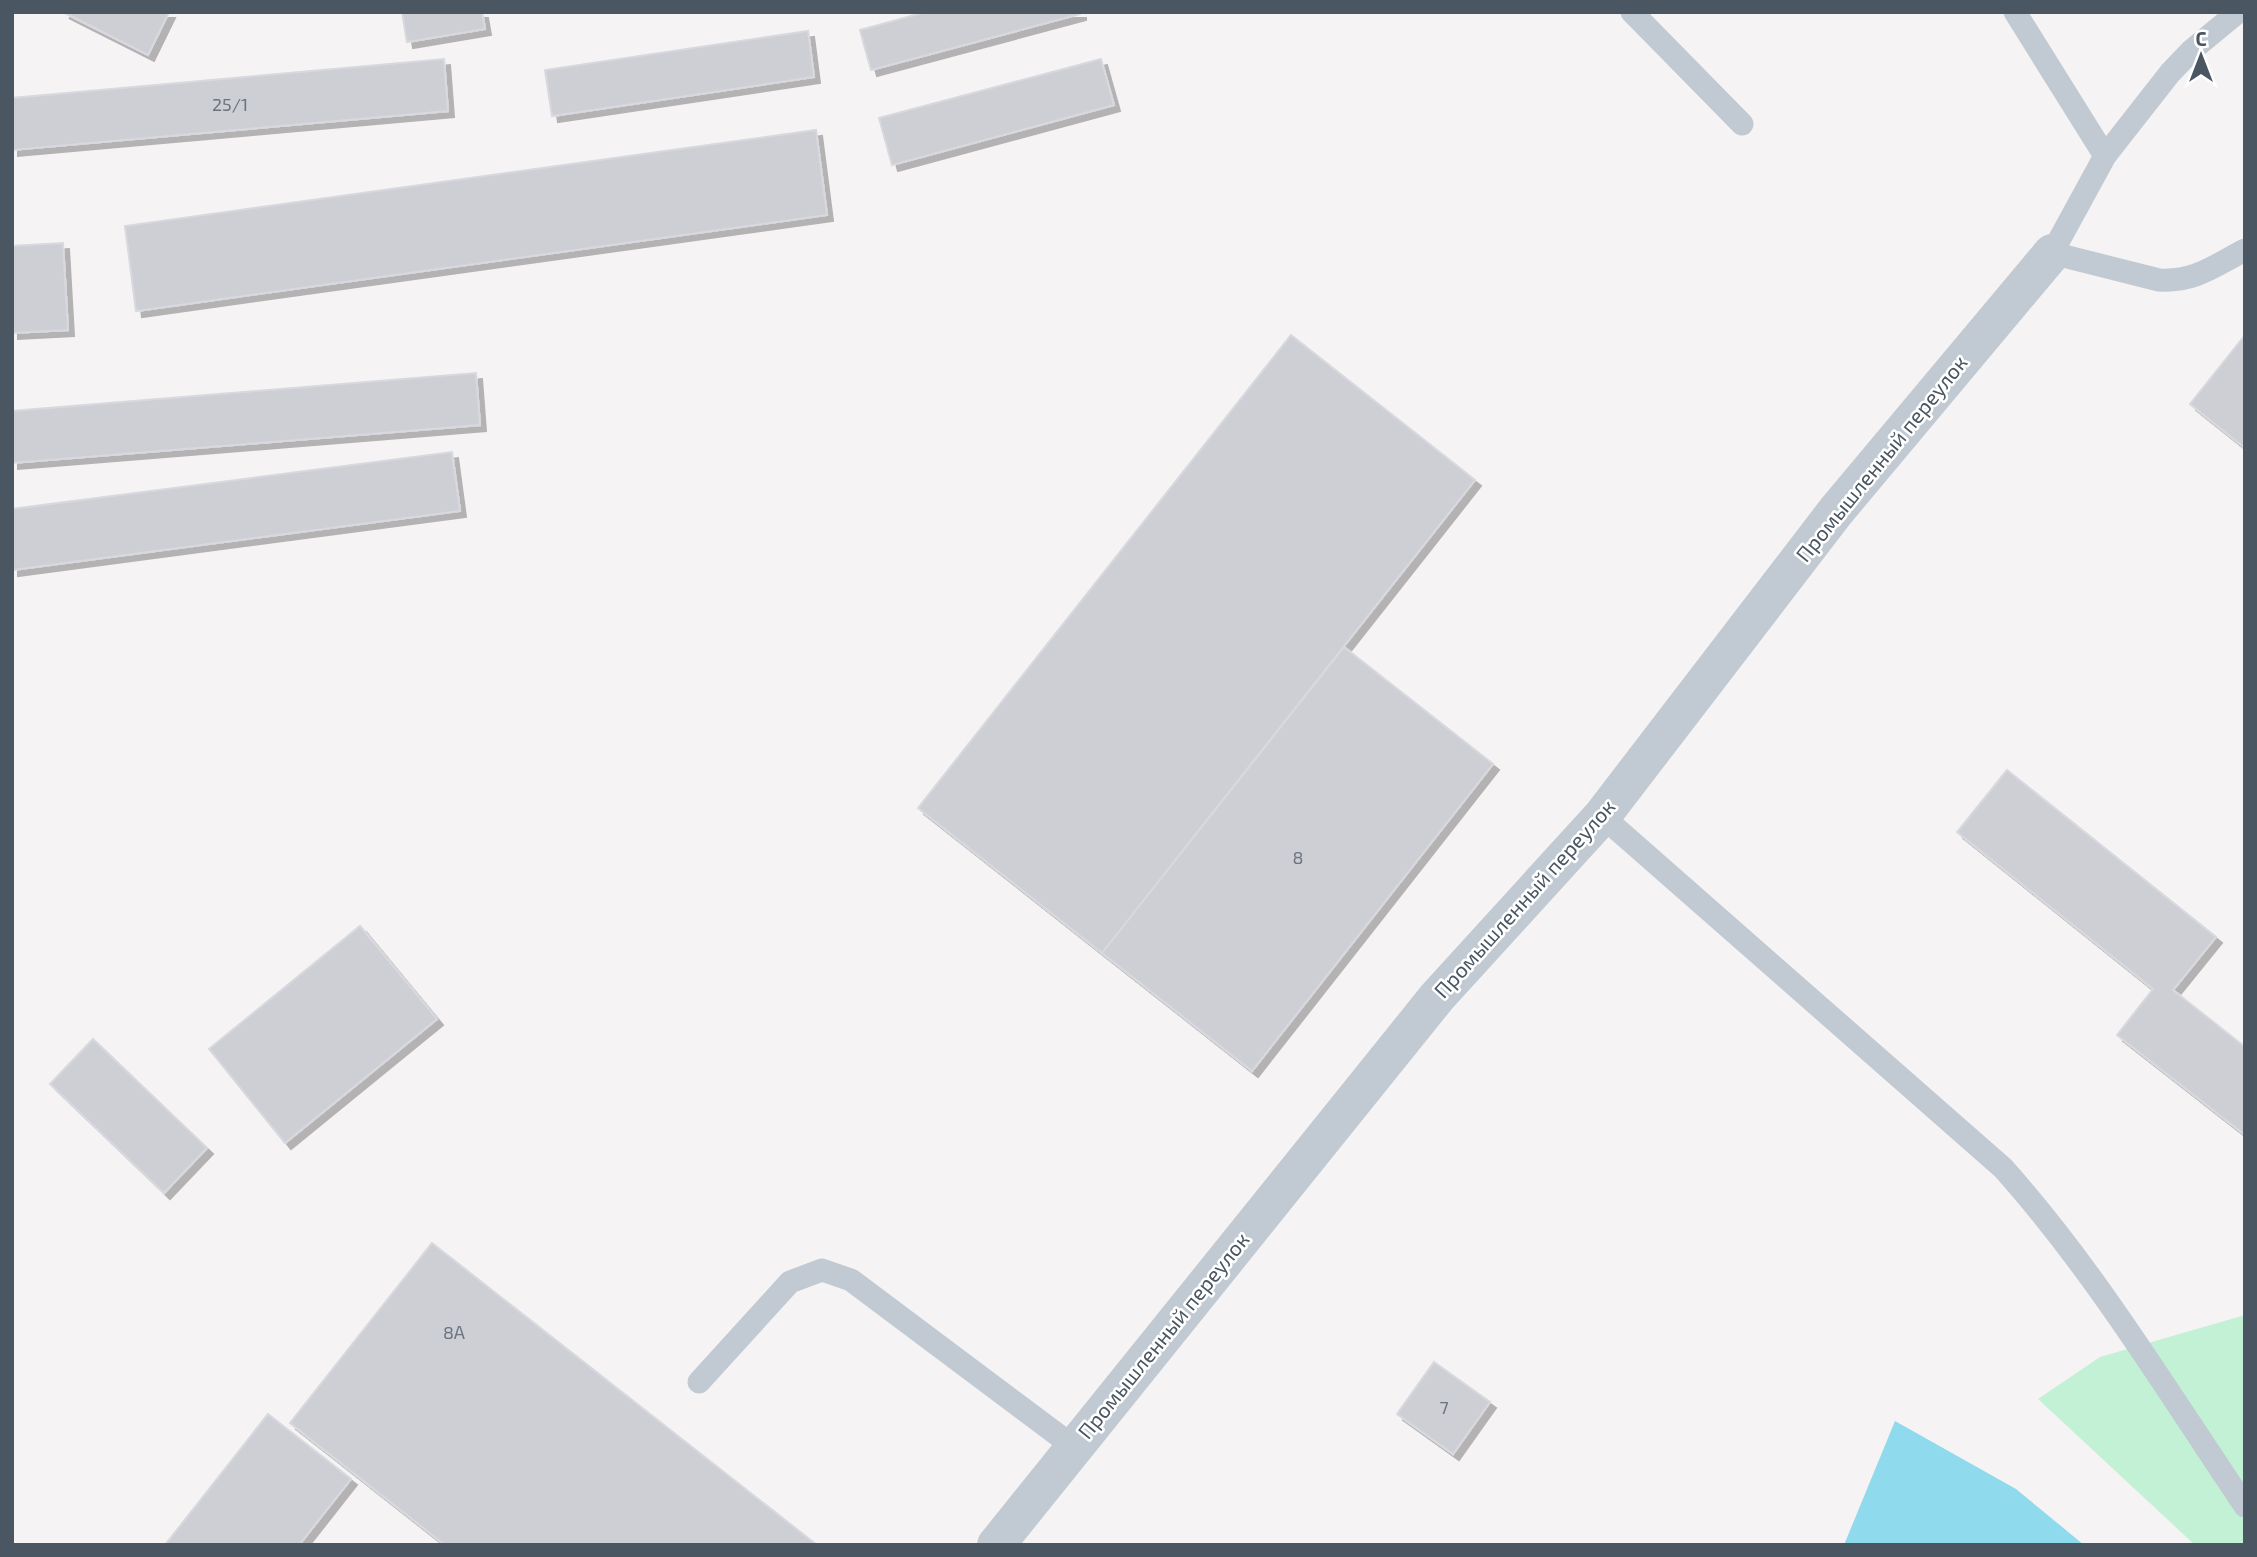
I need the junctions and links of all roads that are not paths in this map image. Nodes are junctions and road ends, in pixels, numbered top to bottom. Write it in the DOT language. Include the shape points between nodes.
graph roads {
  1 [pos="1632,12"];
  2 [pos="2015,12"];
  3 [pos="2238,12"];
  4 [pos="1742,124"];
  5 [pos="2105,156"];
  6 [pos="2245,250"];
  7 [pos="2052,253"];
  8 [pos="1602,816"];
  9 [pos="699,1382"];
  10 [pos="1074,1447"];
  11 [pos="2245,1506"];
  12 [pos="996,1545"];
  1 -- 4 [label="lane"];
  2 -- 5 [label="lane"];
  3 -- 5 [label="lane" via="2169,73"];
  5 -- 7 [label="lane"];
  6 -- 7 [label="lane" via="2192,278 2174,281"];
  7 -- 8 [label="street, Промышленный переулок" via="1836,511"];
  8 -- 10 [label="street, Промышленный переулок" via="1437,997"];
  8 -- 11 [label="lane" via="2003,1168 2089,1274"];
  9 -- 10 [label="lane" via="790,1282 822,1270 852,1280"];
  10 -- 12 [label="street, Промышленный переулок"];
}
